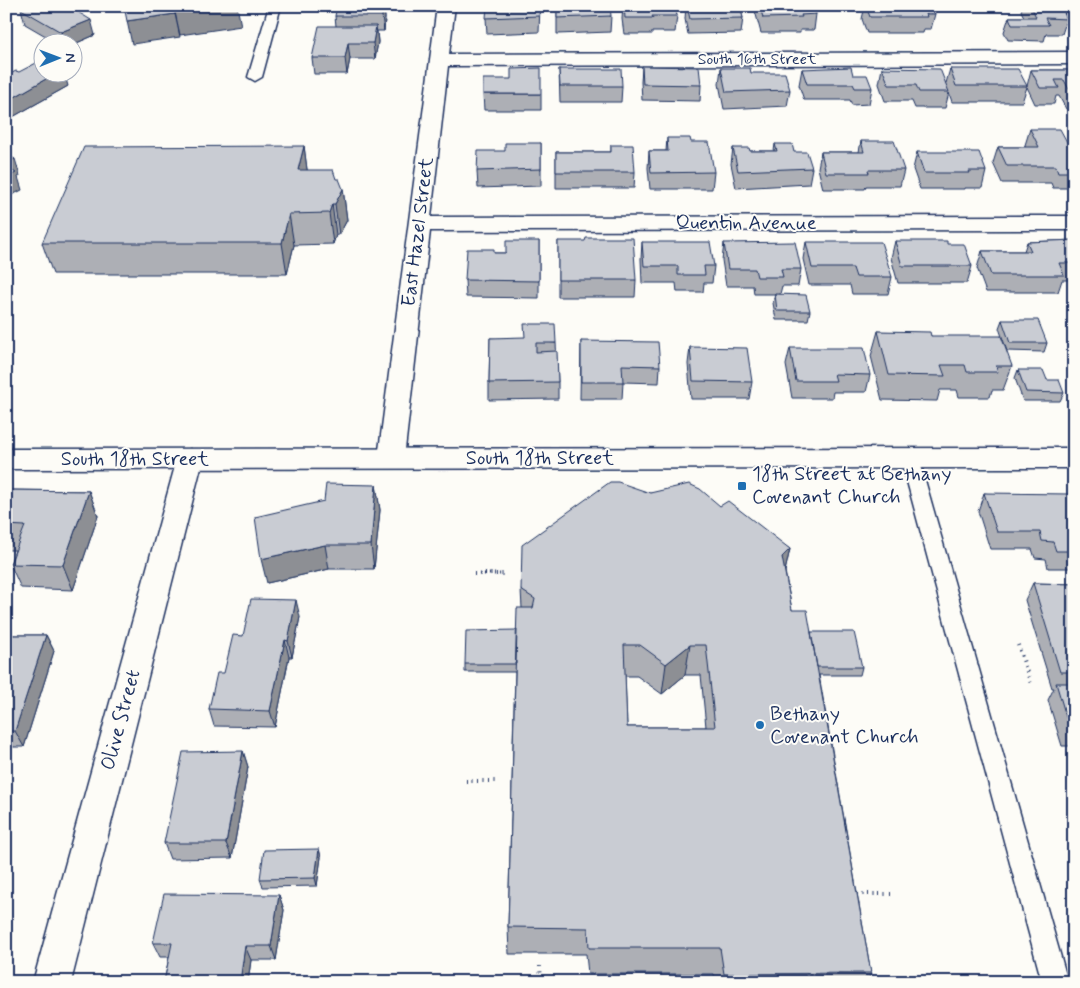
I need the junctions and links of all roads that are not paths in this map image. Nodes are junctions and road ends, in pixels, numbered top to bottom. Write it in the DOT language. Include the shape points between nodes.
graph roads {
  1 [pos="275,6"];
  2 [pos="446,6"];
  3 [pos="1074,58"];
  4 [pos="440,60"];
  5 [pos="254,77"];
  6 [pos="1074,223"];
  7 [pos="418,224"];
  8 [pos="391,458"];
  9 [pos="1074,458"];
  10 [pos="6,459"];
  11 [pos="190,459"];
  12 [pos="910,459"];
  13 [pos="52,982"];
  14 [pos="1056,982"];
  1 -- 5 [label="lane"];
  2 -- 4 [label="street, East Hazel Street"];
  3 -- 4 [label="street, South 16th Street"];
  4 -- 7 [label="street, East Hazel Street"];
  6 -- 7 [label="street, Quentin Avenue"];
  7 -- 8 [label="street, East Hazel Street"];
  8 -- 11 [label="street, South 18th Street"];
  8 -- 12 [label="street, South 18th Street"];
  9 -- 12 [label="street, South 18th Street"];
  10 -- 11 [label="street, South 18th Street"];
  11 -- 13 [label="street, Olive Street"];
  12 -- 14 [label="lane"];
}
